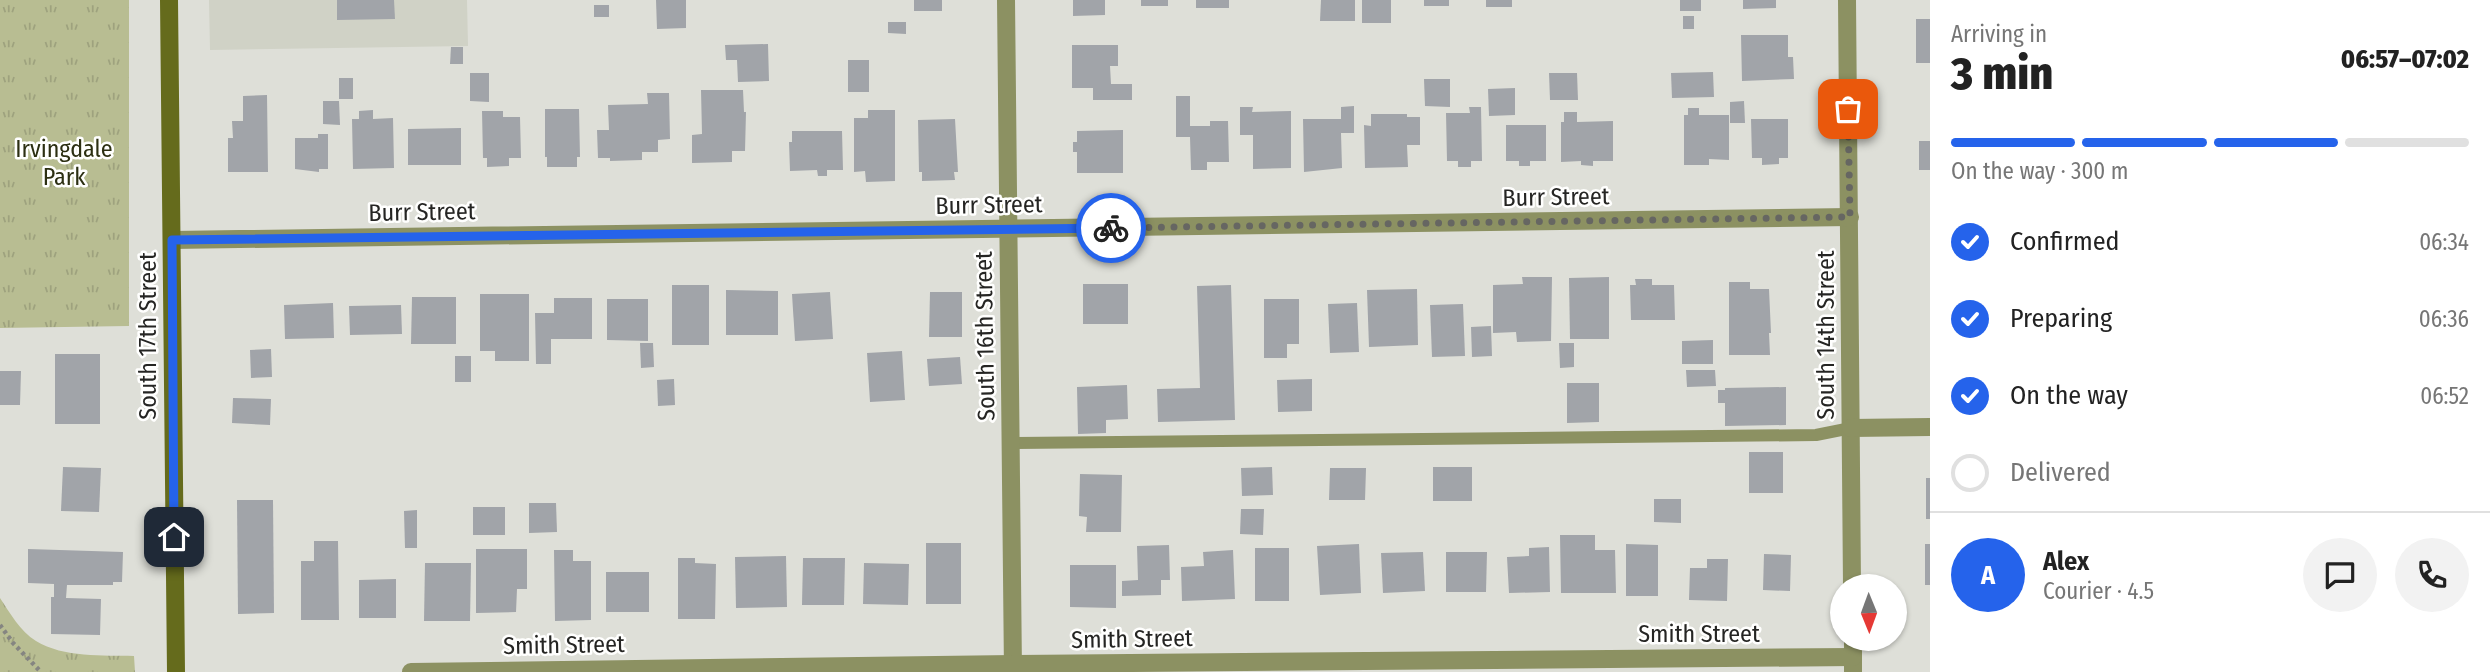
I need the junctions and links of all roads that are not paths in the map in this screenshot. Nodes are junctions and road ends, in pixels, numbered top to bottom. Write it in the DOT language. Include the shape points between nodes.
graph roads {
  1 [pos="169,0"];
  2 [pos="1006,0"];
  3 [pos="1847,0"];
  4 [pos="1850,217"];
  5 [pos="1009,229"];
  6 [pos="172,240"];
  7 [pos="1930,427"];
  8 [pos="1851,428"];
  9 [pos="1011,443"];
  10 [pos="1852,574"];
  11 [pos="1853,656"];
  12 [pos="1429,666"];
  13 [pos="1013,668"];
  14 [pos="176,672"];
  15 [pos="411,672"];
  1 -- 6 [label="main road, South 17th Street"];
  2 -- 5 [label="street, South 16th Street"];
  3 -- 4 [label="street, South 14th Street"];
  4 -- 5 [label="street, Burr Street"];
  4 -- 8 [label="street, South 14th Street"];
  5 -- 6 [label="street, Burr Street"];
  5 -- 9 [label="street, South 16th Street"];
  6 -- 14 [label="main road, South 17th Street"];
  7 -- 8 [label="street"];
  8 -- 9 [label="lane" via="1816,435"];
  8 -- 10 [label="street, South 14th Street"];
  9 -- 13 [label="street, South 16th Street"];
  11 -- 12 [label="street, Smith Street"];
  12 -- 13 [label="street, Smith Street"];
  13 -- 15 [label="street, Smith Street"];
}
